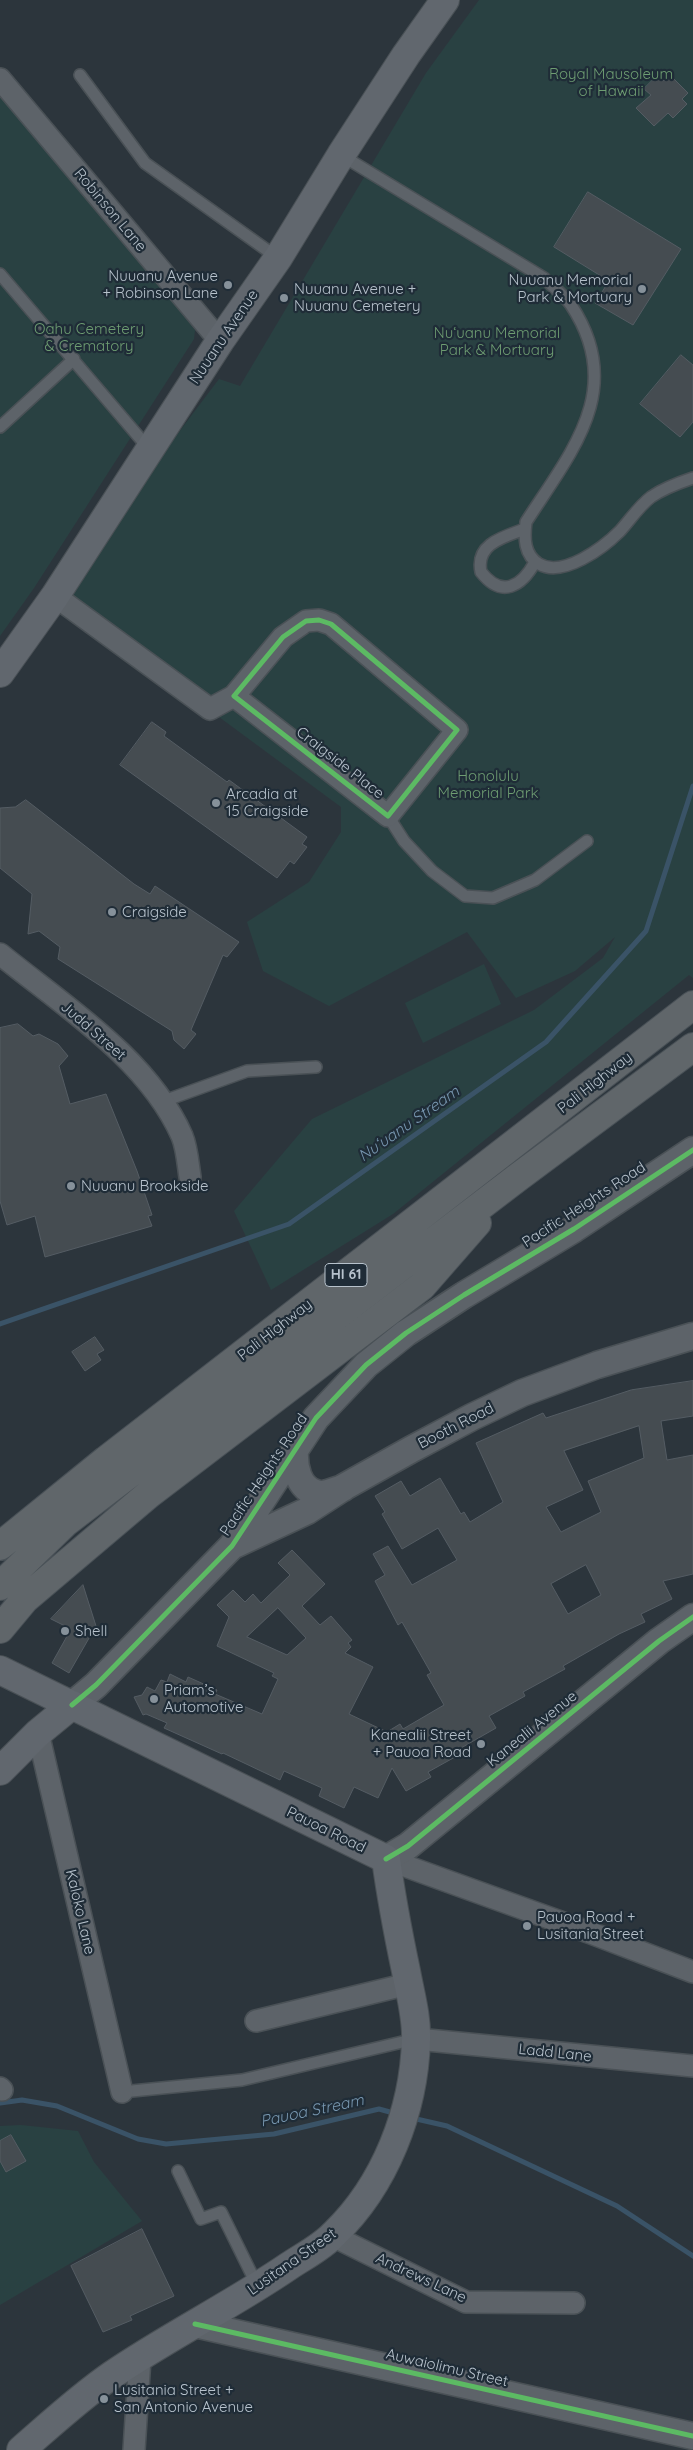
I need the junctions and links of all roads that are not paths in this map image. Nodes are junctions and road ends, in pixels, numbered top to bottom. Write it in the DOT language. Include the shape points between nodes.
graph roads {
  1 [pos="445,0"];
  2 [pos="80,75"];
  3 [pos="0,79"];
  4 [pos="340,155"];
  5 [pos="278,258"];
  6 [pos="0,274"];
  7 [pos="220,341"];
  8 [pos="74,359"];
  9 [pos="0,427"];
  10 [pos="150,450"];
  11 [pos="693,478"];
  12 [pos="525,529"];
  13 [pos="535,562"];
  14 [pos="55,596"];
  15 [pos="0,673"];
  16 [pos="234,696"];
  17 [pos="388,816"];
  18 [pos="587,841"];
  19 [pos="0,954"];
  20 [pos="693,1005"];
  21 [pos="693,1047"];
  22 [pos="316,1067"];
  23 [pos="164,1101"];
  24 [pos="693,1150"];
  25 [pos="190,1177"];
  26 [pos="517,1178"];
  27 [pos="693,1336"];
  28 [pos="294,1450"];
  29 [pos="344,1487"];
  30 [pos="0,1546"];
  31 [pos="232,1546"];
  32 [pos="0,1586"];
  33 [pos="693,1617"];
  34 [pos="0,1629"];
  35 [pos="0,1670"];
  36 [pos="72,1704"];
  37 [pos="38,1733"];
  38 [pos="0,1771"];
  39 [pos="386,1859"];
  40 [pos="693,1972"];
  41 [pos="408,1984"];
  42 [pos="256,2021"];
  43 [pos="417,2039"];
  44 [pos="693,2066"];
  45 [pos="122,2092"];
  46 [pos="178,2170"];
  47 [pos="332,2236"];
  48 [pos="258,2287"];
  49 [pos="574,2303"];
  50 [pos="195,2324"];
  51 [pos="140,2358"];
  52 [pos="693,2436"];
  53 [pos="21,2450"];
  54 [pos="134,2450"];
  1 -- 4 [label="main road, Nuuanu Avenue"];
  2 -- 5 [label="lane" via="146,163"];
  3 -- 7 [label="street, Robinson Lane"];
  4 -- 5 [label="main road, Nuuanu Avenue"];
  4 -- 12 [label="lane" via="544,278 571,304 593,349 596,386 580,439 526,522"];
  5 -- 7 [label="main road, Nuuanu Avenue"];
  6 -- 8 [label="lane"];
  7 -- 10 [label="main road, Nuuanu Avenue"];
  8 -- 9 [label="lane"];
  8 -- 10 [label="lane"];
  10 -- 14 [label="main road, Nuuanu Avenue"];
  11 -- 13 [label="lane" via="672,484 649,498 618,533 591,554 570,565 543,566"];
  12 -- 13 [label="lane" via="527,551"];
  12 -- 13 [label="lane" via="486,546 481,555 481,572 494,583 509,586 528,576"];
  14 -- 15 [label="main road, Nuuanu Avenue"];
  14 -- 16 [label="street, Craigside Place" via="210,709"];
  16 -- 17 [label="street, Craigside Place"];
  16 -- 17 [label="street, Craigside Place" via="293,628 306,621 319,620 331,624 457,730"];
  17 -- 18 [label="lane" via="404,841 432,871 465,896 493,898 535,880"];
  19 -- 23 [label="street, Judd Street" via="115,1046"];
  20 -- 30 [label="highway, Pali Highway / HI 61" via="106,1460"];
  21 -- 26 [label="highway, Pali Highway / HI 61"];
  22 -- 23 [label="lane" via="247,1071"];
  23 -- 25 [label="street, Judd Street" via="183,1138"];
  24 -- 28 [label="street, Pacific Heights Road" via="574,1229 406,1333 366,1365 341,1391 316,1418"];
  26 -- 32 [label="highway, Pali Highway / HI 61" via="66,1522"];
  26 -- 34 [label="highway" via="422,1286 149,1494 25,1599"];
  27 -- 29 [label="street, Booth Road" via="597,1365 522,1393"];
  28 -- 29 [label="street" via="302,1483 316,1493"];
  28 -- 31 [label="street, Pacific Heights Road"];
  29 -- 31 [label="street, Booth Road" via="308,1511"];
  31 -- 36 [label="street, Pacific Heights Road" via="96,1685"];
  33 -- 39 [label="street, Kanealii Avenue" via="408,1846"];
  35 -- 36 [label="main road, Pauoa Road"];
  36 -- 37 [label="main road, Pacific Heights Road"];
  36 -- 39 [label="main road, Pauoa Road"];
  37 -- 38 [label="main road, Pacific Heights Road"];
  37 -- 45 [label="street, Kaloko Lane"];
  39 -- 40 [label="street, Pauoa Road"];
  39 -- 41 [label="main road, Lusitana Street"];
  41 -- 42 [label="street"];
  41 -- 43 [label="main road, Lusitana Street"];
  43 -- 44 [label="street, Ladd Lane"];
  43 -- 45 [label="lane" via="242,2080"];
  43 -- 47 [label="main road, Lusitana Street" via="412,2084 399,2130 375,2184"];
  46 -- 48 [label="lane" via="201,2219 221,2212"];
  47 -- 48 [label="main road, Lusitana Street"];
  47 -- 49 [label="street, Andrews Lane" via="466,2302"];
  48 -- 50 [label="main road, Lusitana Street"];
  50 -- 51 [label="main road, Lusitana Street"];
  50 -- 52 [label="street, Auwaiolimu Street"];
  51 -- 53 [label="main road, Lusitana Street" via="111,2376"];
  51 -- 54 [label="street"];
}
